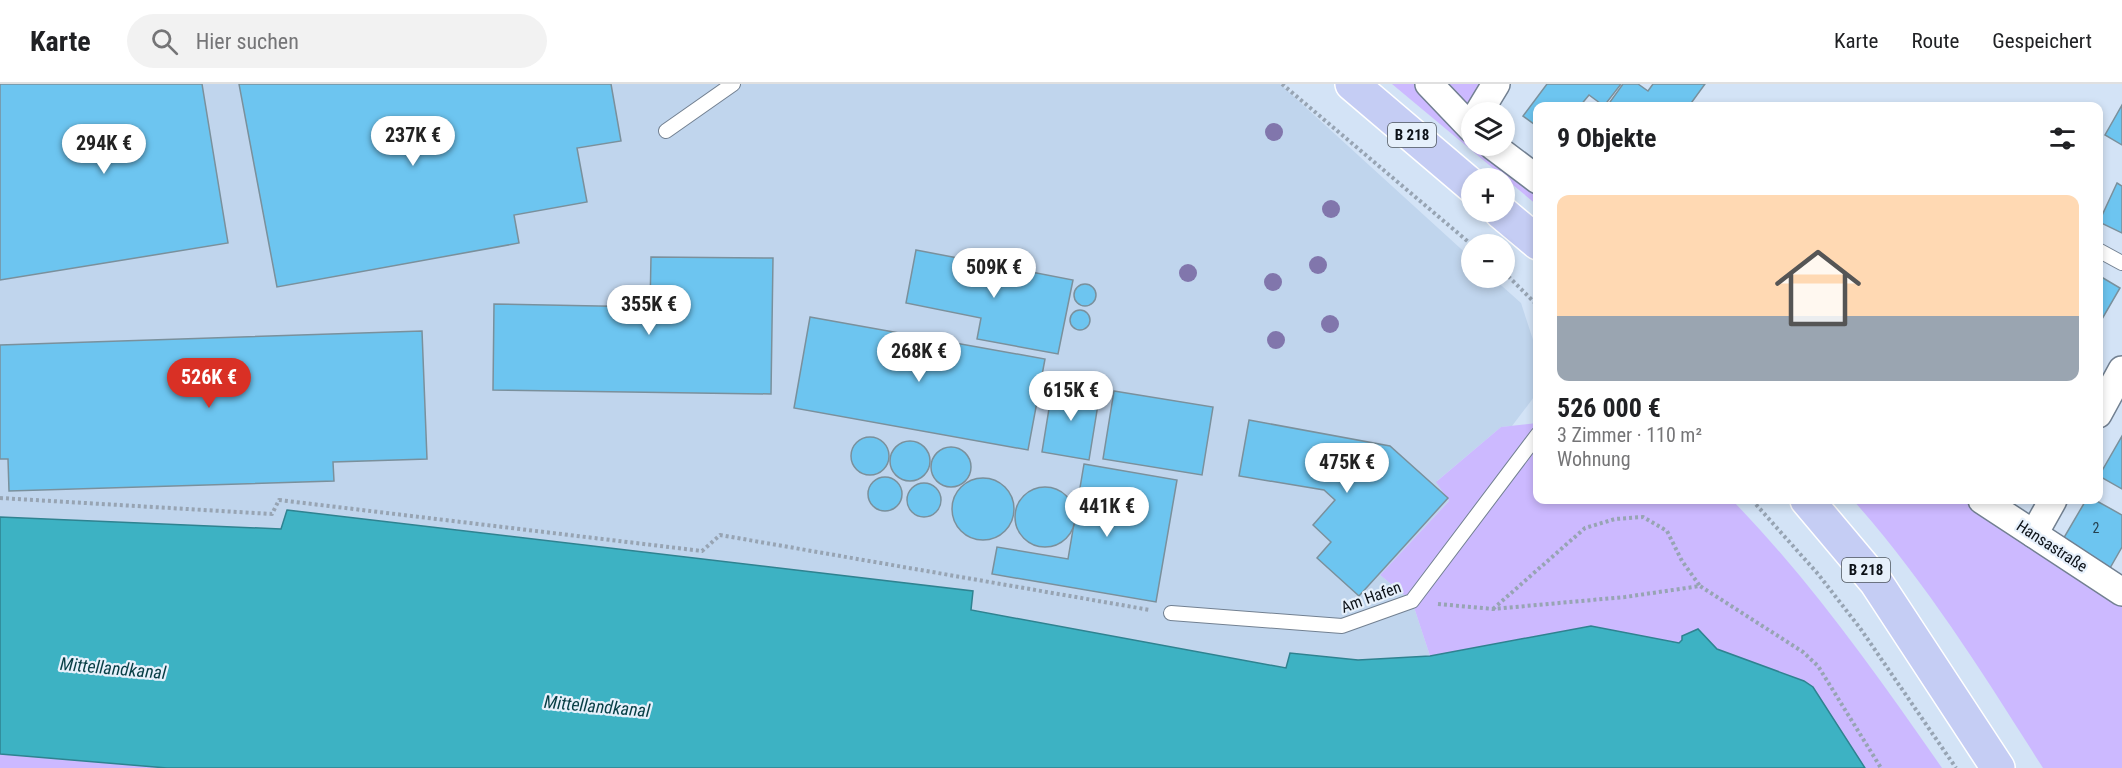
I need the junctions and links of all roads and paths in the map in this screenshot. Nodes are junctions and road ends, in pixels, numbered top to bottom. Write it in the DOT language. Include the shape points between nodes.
graph roads {
  1 [pos="733,84"];
  2 [pos="1282,84"];
  3 [pos="1352,84"];
  4 [pos="1429,84"];
  5 [pos="1496,84"];
  6 [pos="1486,102"];
  7 [pos="1461,113"];
  8 [pos="666,131"];
  9 [pos="1506,156"];
  10 [pos="1533,176"];
  11 [pos="1461,177"];
  12 [pos="1513,222"];
  13 [pos="1461,236"];
  14 [pos="1533,239"];
  15 [pos="2103,252"];
  16 [pos="2122,262"];
  17 [pos="1515,283"];
  18 [pos="1533,301"];
  19 [pos="2122,370"];
  20 [pos="2103,405"];
  21 [pos="1533,441"];
  22 [pos="0,498"];
  23 [pos="1756,504"];
  24 [pos="1810,504"];
  25 [pos="1988,504"];
  26 [pos="2051,504"];
  27 [pos="2034,534"];
  28 [pos="1700,586"];
  29 [pos="2122,592"];
  30 [pos="1412,601"];
  31 [pos="1493,609"];
  32 [pos="1171,613"];
  33 [pos="1881,768"];
  34 [pos="1956,768"];
  35 [pos="1998,768"];
  1 -- 8 [label="lane"];
  2 -- 13 [label="path"];
  3 -- 11 [label="main road, B 218"];
  4 -- 7 [label="street"];
  5 -- 6 [label="street"];
  9 -- 10 [label="street"];
  12 -- 14 [label="main road"];
  15 -- 16 [label="lane"];
  17 -- 18 [label="path"];
  19 -- 20 [label="street"];
  21 -- 30 [label="lane, Am Hafen"];
  22 -- 32 [label="path" via="272,514 279,500 702,551 720,535"];
  23 -- 34 [label="path" via="1860,628"];
  24 -- 35 [label="main road, B 218" via="1876,582"];
  25 -- 27 [label="street, Hansastraße"];
  26 -- 27 [label="street"];
  27 -- 29 [label="street, Hansastraße"];
  28 -- 31 [label="path"];
  28 -- 31 [label="path" via="1667,531 1643,517 1615,519 1585,528"];
  28 -- 33 [label="path" via="1803,652 1818,666"];
  30 -- 31 [label="path"];
  30 -- 32 [label="lane, Am Hafen" via="1342,626"];
}
